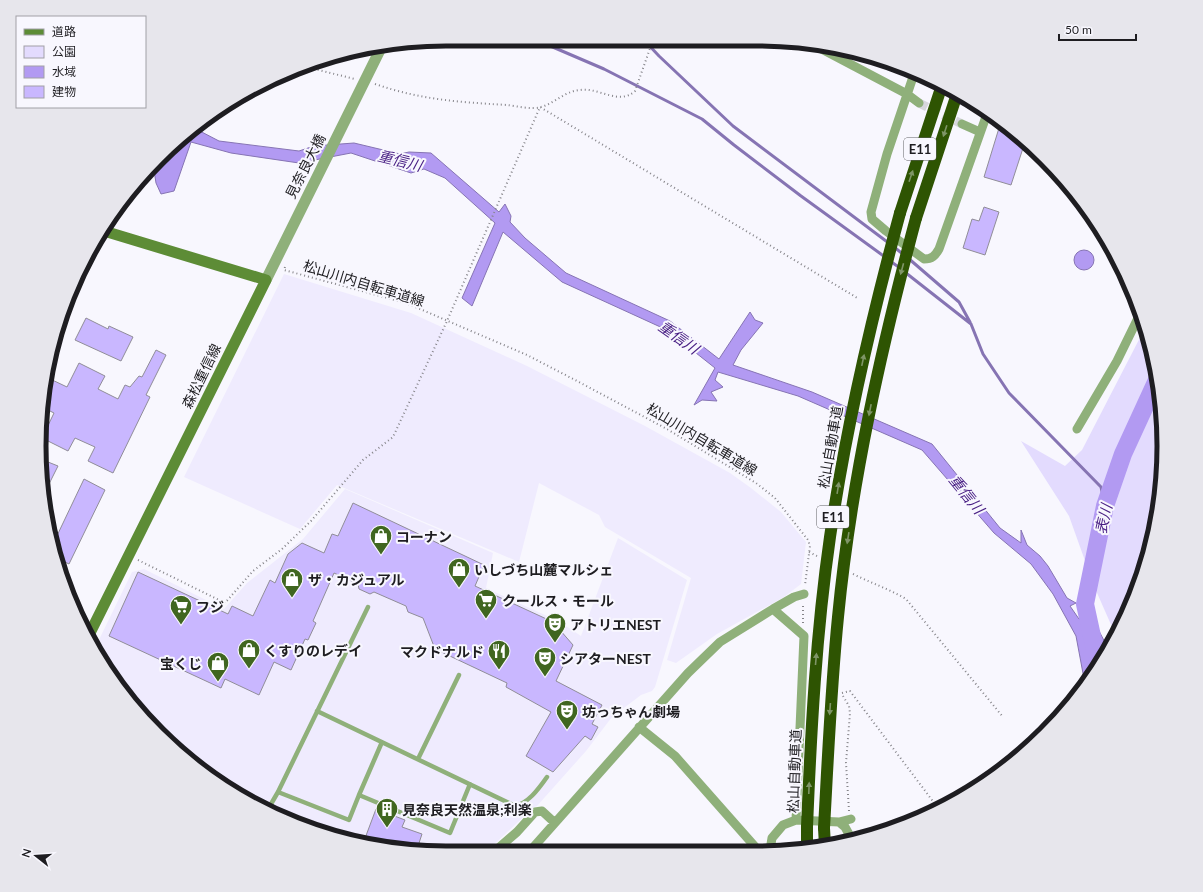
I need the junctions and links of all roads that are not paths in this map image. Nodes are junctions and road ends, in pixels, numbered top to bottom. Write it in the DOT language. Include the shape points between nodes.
graph roads {
  1 [pos="380,52"];
  2 [pos="829,53"];
  3 [pos="913,77"];
  4 [pos="940,91"];
  5 [pos="907,94"];
  6 [pos="955,99"];
  7 [pos="919,103"];
  8 [pos="985,118"];
  9 [pos="962,124"];
  10 [pos="980,132"];
  11 [pos="108,232"];
  12 [pos="266,280"];
  13 [pos="1137,320"];
  14 [pos="1077,429"];
  15 [pos="804,594"];
  16 [pos="368,607"];
  17 [pos="773,609"];
  18 [pos="91,630"];
  19 [pos="459,676"];
  20 [pos="317,711"];
  21 [pos="639,727"];
  22 [pos="382,742"];
  23 [pos="418,759"];
  24 [pos="547,776"];
  25 [pos="470,784"];
  26 [pos="278,792"];
  27 [pos="359,795"];
  28 [pos="269,805"];
  29 [pos="851,819"];
  30 [pos="796,820"];
  31 [pos="839,822"];
  32 [pos="555,823"];
  33 [pos="849,835"];
  34 [pos="825,840"];
  35 [pos="807,843"];
  36 [pos="771,845"];
  37 [pos="501,846"];
  38 [pos="534,846"];
  39 [pos="755,846"];
  1 -- 12 [label="street, 見奈良大橋" via="368,85 274,260"];
  2 -- 5 [label="street"];
  3 -- 5 [label="street"];
  35 -- 4 [label="highway, 松山自動車道 / E11, one-way, bridge" via="812,707 830,538 844,448 864,351 900,213"];
  5 -- 7 [label="street"];
  5 -- 10 [label="street" via="871,212 872,219 924,259 935,256 939,249"];
  6 -- 34 [label="highway, E11, one-way, bridge" via="916,218 881,355 862,452 838,616"];
  8 -- 10 [label="street"];
  9 -- 10 [label="street"];
  11 -- 12 [label="main road"];
  12 -- 18 [label="main road, 森松重信線"];
  13 -- 14 [label="street"];
  15 -- 17 [label="street"];
  16 -- 20 [label="lane"];
  17 -- 21 [label="street" via="720,642"];
  17 -- 30 [label="street" via="804,636"];
  19 -- 23 [label="lane"];
  20 -- 22 [label="lane"];
  20 -- 26 [label="lane"];
  21 -- 32 [label="street"];
  21 -- 39 [label="street" via="676,756"];
  22 -- 23 [label="lane"];
  22 -- 27 [label="lane"];
  23 -- 25 [label="lane"];
  24 -- 25 [label="lane" via="523,804 518,805"];
  25 -- 27 [label="lane" via="450,832"];
  26 -- 27 [label="lane" via="349,820"];
  26 -- 28 [label="lane"];
  29 -- 31 [label="street"];
  30 -- 31 [label="street"];
  30 -- 36 [label="street" via="777,830"];
  31 -- 33 [label="street" via="846,827"];
  32 -- 37 [label="street" via="542,811 535,812"];
  32 -- 38 [label="street"];
}
